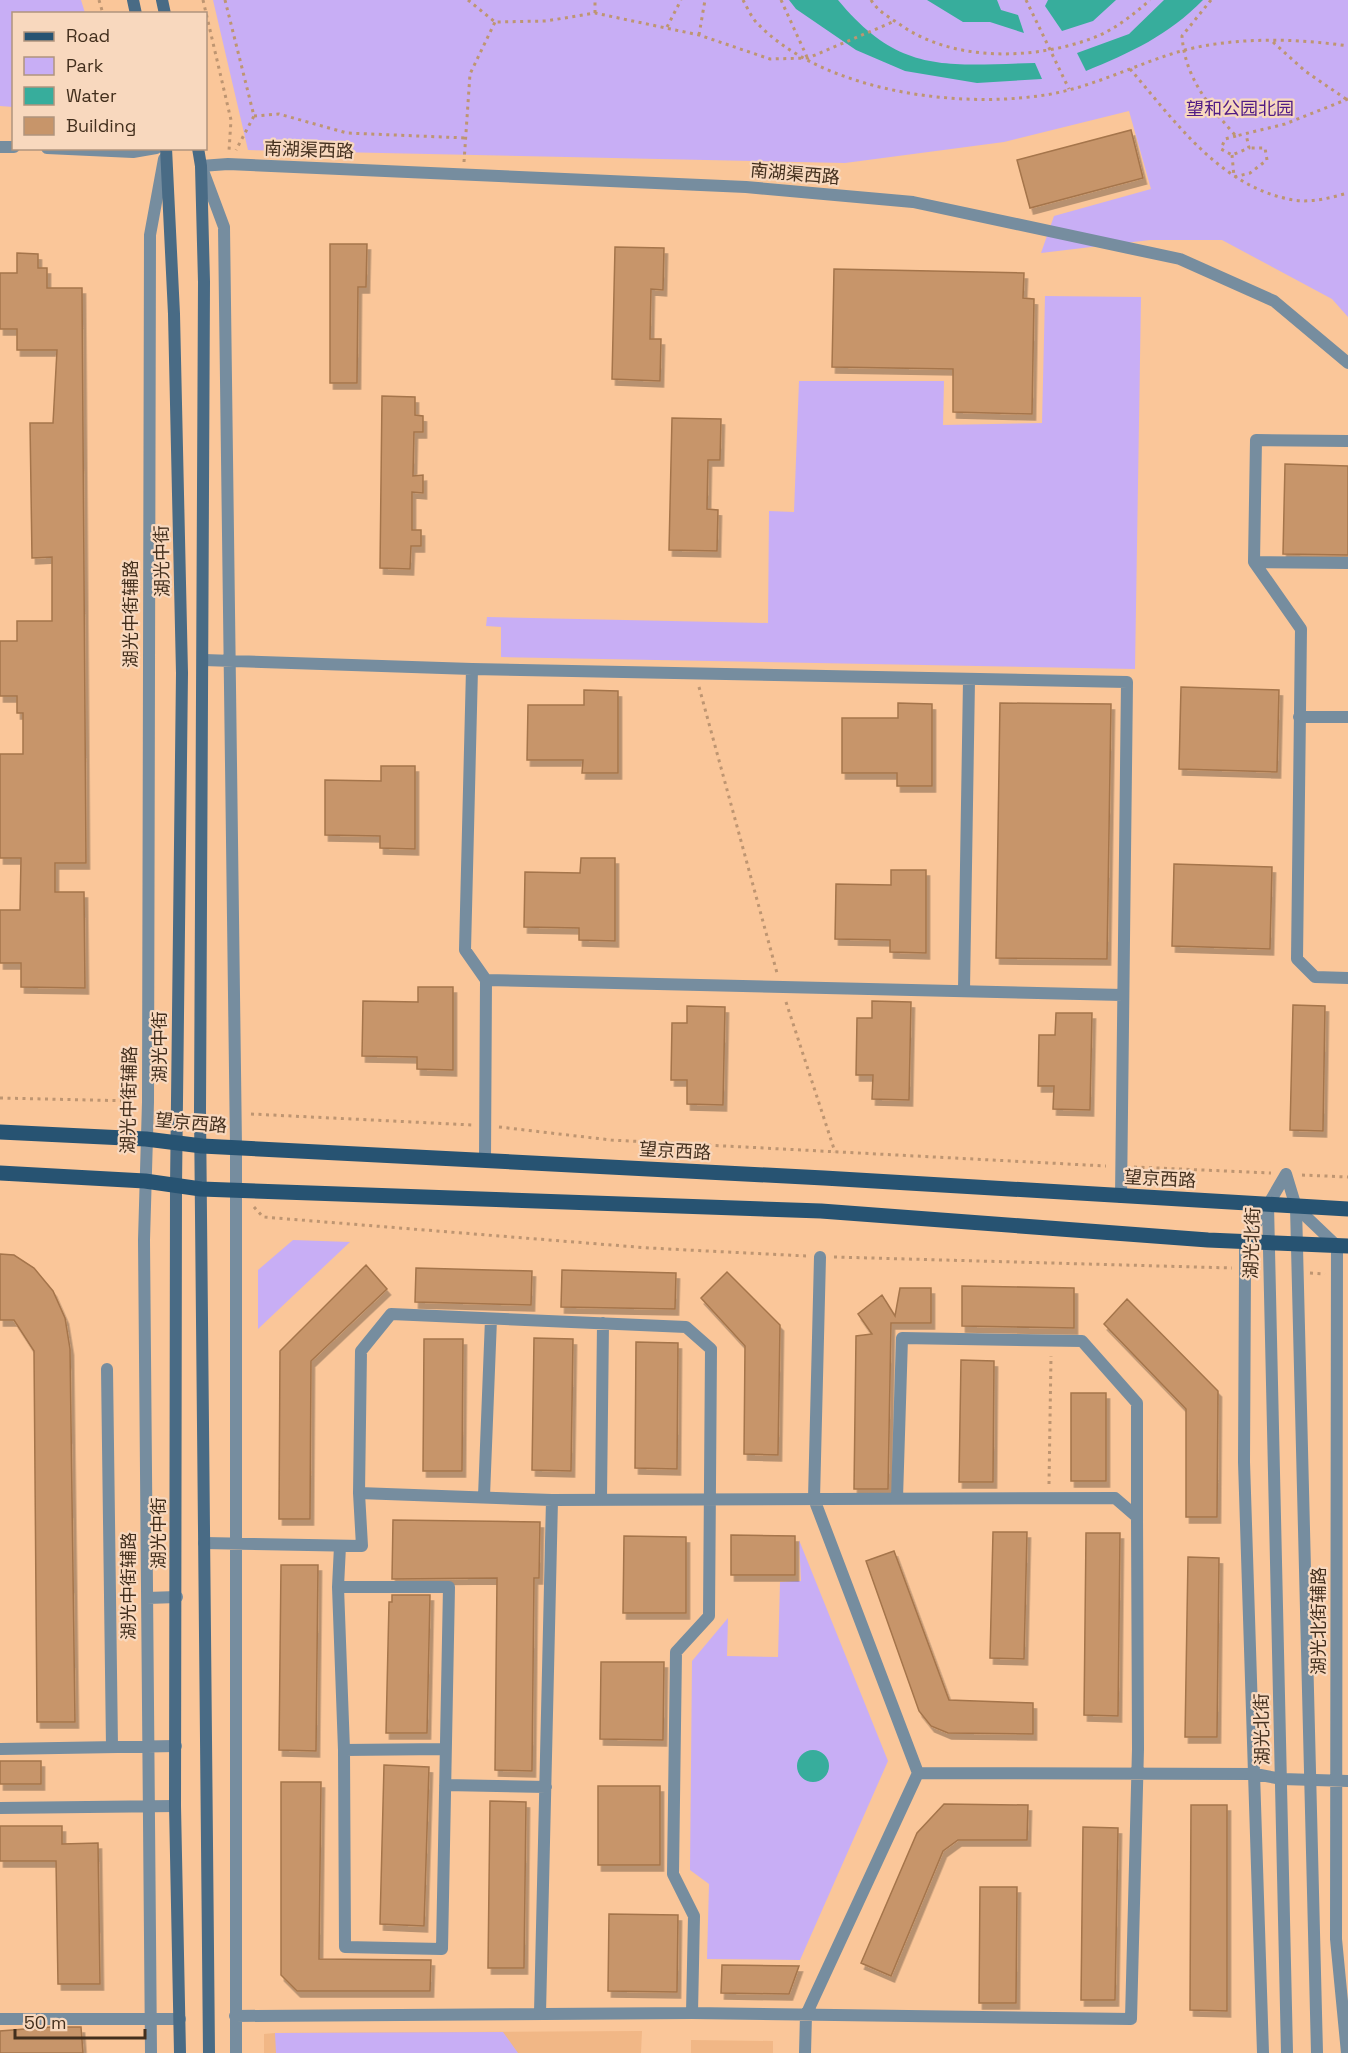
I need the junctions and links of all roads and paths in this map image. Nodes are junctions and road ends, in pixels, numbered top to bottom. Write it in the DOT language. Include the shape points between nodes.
graph roads {
  1 [pos="225,0"];
  2 [pos="468,0"];
  3 [pos="595,0"];
  4 [pos="681,0"];
  5 [pos="705,0"];
  6 [pos="743,0"];
  7 [pos="782,0"];
  8 [pos="871,0"];
  9 [pos="1026,0"];
  10 [pos="1150,0"];
  11 [pos="1211,0"];
  12 [pos="594,13"];
  13 [pos="207,17"];
  14 [pos="895,21"];
  15 [pos="495,22"];
  16 [pos="667,27"];
  17 [pos="699,35"];
  18 [pos="1272,41"];
  19 [pos="1348,46"];
  20 [pos="1050,49"];
  21 [pos="1183,51"];
  22 [pos="808,58"];
  23 [pos="1130,69"];
  24 [pos="1069,89"];
  25 [pos="1347,100"];
  26 [pos="254,116"];
  27 [pos="1246,134"];
  28 [pos="1236,136"];
  29 [pos="466,138"];
  30 [pos="1249,148"];
  31 [pos="90,150"];
  32 [pos="144,150"];
  33 [pos="166,150"];
  34 [pos="166,150"];
  35 [pos="198,150"];
  36 [pos="1232,155"];
  37 [pos="228,165"];
  38 [pos="201,166"];
  39 [pos="463,174"];
  40 [pos="1234,177"];
  41 [pos="1348,193"];
  42 [pos="1348,363"];
  43 [pos="1348,441"];
  44 [pos="1254,562"];
  45 [pos="1348,563"];
  46 [pos="204,660"];
  47 [pos="229,662"];
  48 [pos="472,669"];
  49 [pos="695,674"];
  50 [pos="969,680"];
  51 [pos="1299,717"];
  52 [pos="1348,717"];
  53 [pos="1348,978"];
  54 [pos="486,980"];
  55 [pos="780,984"];
  56 [pos="964,990"];
  57 [pos="1123,994"];
  58 [pos="0,1098"];
  59 [pos="148,1102"];
  60 [pos="236,1113"];
  61 [pos="485,1125"];
  62 [pos="0,1132"];
  63 [pos="147,1139"];
  64 [pos="176,1143"];
  65 [pos="202,1146"];
  66 [pos="236,1147"];
  67 [pos="835,1152"];
  68 [pos="485,1161"];
  69 [pos="1121,1167"];
  70 [pos="0,1173"];
  71 [pos="1286,1174"];
  72 [pos="1348,1177"];
  73 [pos="145,1181"];
  74 [pos="176,1186"];
  75 [pos="201,1189"];
  76 [pos="236,1189"];
  77 [pos="1121,1197"];
  78 [pos="1268,1205"];
  79 [pos="1296,1207"];
  80 [pos="1348,1209"];
  81 [pos="1245,1241"];
  82 [pos="1268,1242"];
  83 [pos="1294,1244"];
  84 [pos="1343,1246"];
  85 [pos="820,1257"];
  86 [pos="1245,1269"];
  87 [pos="1295,1272"];
  88 [pos="1337,1275"];
  89 [pos="491,1318"];
  90 [pos="603,1323"];
  91 [pos="1052,1341"];
  92 [pos="107,1369"];
  93 [pos="359,1493"];
  94 [pos="484,1496"];
  95 [pos="710,1497"];
  96 [pos="602,1498"];
  97 [pos="897,1498"];
  98 [pos="1049,1498"];
  99 [pos="814,1499"];
  100 [pos="552,1500"];
  101 [pos="1137,1517"];
  102 [pos="237,1542"];
  103 [pos="204,1543"];
  104 [pos="340,1546"];
  105 [pos="338,1587"];
  106 [pos="177,1597"];
  107 [pos="147,1598"];
  108 [pos="112,1746"];
  109 [pos="148,1746"];
  110 [pos="176,1746"];
  111 [pos="0,1749"];
  112 [pos="445,1749"];
  113 [pos="344,1750"];
  114 [pos="918,1773"];
  115 [pos="1138,1774"];
  116 [pos="1255,1774"];
  117 [pos="1282,1779"];
  118 [pos="1310,1781"];
  119 [pos="1343,1781"];
  120 [pos="445,1785"];
  121 [pos="546,1787"];
  122 [pos="175,1806"];
  123 [pos="0,1808"];
  124 [pos="148,1808"];
  125 [pos="540,2013"];
  126 [pos="692,2013"];
  127 [pos="806,2015"];
  128 [pos="235,2016"];
  129 [pos="0,2019"];
  130 [pos="150,2019"];
  131 [pos="180,2019"];
  132 [pos="151,2053"];
  133 [pos="180,2053"];
  134 [pos="209,2053"];
  135 [pos="237,2053"];
  136 [pos="805,2053"];
  137 [pos="1263,2053"];
  138 [pos="1287,2053"];
  139 [pos="1317,2053"];
  140 [pos="1347,2053"];
  1 -- 26 [label="path"];
  2 -- 15 [label="path"];
  3 -- 12 [label="path"];
  4 -- 16 [label="path"];
  5 -- 17 [label="path"];
  6 -- 22 [label="path" via="756,22 790,50"];
  7 -- 22 [label="path"];
  8 -- 14 [label="path"];
  9 -- 20 [label="path"];
  10 -- 20 [label="path" via="1130,18 1094,38"];
  11 -- 21 [label="path" via="1182,36"];
  12 -- 15 [label="path" via="546,21"];
  12 -- 16 [label="path"];
  13 -- 37 [label="path" via="231,120"];
  14 -- 20 [label="path" via="914,34 959,49 998,55"];
  14 -- 22 [label="path"];
  15 -- 29 [label="path" via="470,74"];
  16 -- 17 [label="path"];
  17 -- 22 [label="path" via="770,58"];
  18 -- 19 [label="path"];
  18 -- 21 [label="path"];
  18 -- 25 [label="path" via="1305,71"];
  20 -- 24 [label="path"];
  21 -- 23 [label="path"];
  21 -- 28 [label="path" via="1191,76 1207,104"];
  22 -- 24 [label="path" via="827,70 918,96 986,99 1039,96"];
  23 -- 24 [label="path"];
  23 -- 40 [label="path" via="1193,142"];
  25 -- 27 [label="path"];
  26 -- 29 [label="path" via="279,114 347,134"];
  26 -- 37 [label="path"];
  27 -- 28 [label="path"];
  27 -- 30 [label="path"];
  28 -- 36 [label="path" via="1226,138 1221,149"];
  29 -- 39 [label="path"];
  30 -- 36 [label="path"];
  30 -- 40 [label="path" via="1265,148 1267,160 1250,173"];
  31 -- 32 [label="street"];
  33 -- 59 [label="street, 湖光中街辅路" via="150,235"];
  34 -- 64 [label="main road, 湖光中街" via="181,565"];
  35 -- 38 [label="main road"];
  36 -- 40 [label="path"];
  37 -- 38 [label="street, 南湖渠西路"];
  37 -- 39 [label="street, 南湖渠西路"];
  38 -- 46 [label="main road"];
  38 -- 47 [label="street" via="224,227"];
  39 -- 42 [label="street, 南湖渠西路" via="746,187 914,201 1018,223 1180,259 1274,301"];
  40 -- 41 [label="path" via="1289,199 1319,201"];
  43 -- 44 [label="street" via="1256,440"];
  44 -- 45 [label="street"];
  44 -- 51 [label="street" via="1301,629"];
  46 -- 47 [label="street"];
  46 -- 65 [label="main road"];
  47 -- 48 [label="street"];
  47 -- 60 [label="street"];
  48 -- 49 [label="street"];
  48 -- 54 [label="street" via="465,950"];
  49 -- 50 [label="street"];
  49 -- 55 [label="path"];
  50 -- 56 [label="street"];
  50 -- 57 [label="street" via="1127,682"];
  51 -- 52 [label="street"];
  51 -- 53 [label="street" via="1298,959 1315,977"];
  54 -- 55 [label="street"];
  54 -- 61 [label="street"];
  55 -- 56 [label="street"];
  55 -- 67 [label="path"];
  56 -- 57 [label="street"];
  57 -- 69 [label="street"];
  58 -- 59 [label="path"];
  59 -- 63 [label="street, 湖光中街辅路"];
  60 -- 61 [label="path"];
  60 -- 66 [label="street"];
  61 -- 67 [label="path" via="611,1140"];
  61 -- 68 [label="street"];
  62 -- 63 [label="main road, 望京西路"];
  63 -- 64 [label="main road, 望京西路"];
  63 -- 73 [label="street, 湖光中街辅路"];
  64 -- 65 [label="main road, 望京西路"];
  64 -- 74 [label="main road, 湖光中街"];
  65 -- 66 [label="main road, 望京西路"];
  65 -- 75 [label="main road"];
  66 -- 68 [label="main road, 望京西路"];
  66 -- 76 [label="street"];
  67 -- 69 [label="path"];
  68 -- 77 [label="main road, 望京西路"];
  69 -- 71 [label="path"];
  69 -- 77 [label="street"];
  70 -- 73 [label="main road"];
  71 -- 72 [label="path"];
  71 -- 78 [label="street, 湖光北街"];
  71 -- 79 [label="street"];
  73 -- 74 [label="main road"];
  73 -- 107 [label="street, 湖光中街辅路"];
  74 -- 75 [label="main road"];
  74 -- 106 [label="main road, 湖光中街"];
  75 -- 76 [label="main road"];
  75 -- 103 [label="main road"];
  76 -- 81 [label="main road" via="820,1211"];
  76 -- 85 [label="path" via="264,1217 649,1248"];
  76 -- 102 [label="street"];
  77 -- 78 [label="main road, 望京西路"];
  78 -- 79 [label="main road, 望京西路"];
  78 -- 81 [label="street"];
  78 -- 82 [label="street, 湖光北街"];
  79 -- 80 [label="main road, 望京西路"];
  79 -- 83 [label="street"];
  79 -- 84 [label="street"];
  81 -- 82 [label="main road"];
  81 -- 86 [label="street"];
  82 -- 83 [label="main road"];
  82 -- 117 [label="street, 湖光北街"];
  83 -- 84 [label="main road"];
  83 -- 87 [label="street"];
  84 -- 88 [label="street, 湖光北街辅路"];
  85 -- 86 [label="path"];
  85 -- 99 [label="street"];
  86 -- 116 [label="street" via="1244,1462"];
  87 -- 88 [label="path"];
  87 -- 118 [label="street"];
  88 -- 119 [label="street, 湖光北街辅路"];
  89 -- 90 [label="street"];
  89 -- 93 [label="street" via="391,1314 361,1351"];
  89 -- 94 [label="street"];
  90 -- 95 [label="street" via="686,1327 711,1349"];
  90 -- 96 [label="street"];
  91 -- 97 [label="street" via="902,1338"];
  91 -- 98 [label="path"];
  91 -- 101 [label="street" via="1082,1341 1137,1403"];
  92 -- 108 [label="street"];
  93 -- 94 [label="street"];
  93 -- 104 [label="street" via="362,1546"];
  94 -- 100 [label="street"];
  95 -- 96 [label="street"];
  95 -- 99 [label="street"];
  95 -- 126 [label="street" via="709,1616 676,1652 673,1874 694,1916"];
  96 -- 100 [label="street"];
  97 -- 98 [label="street"];
  97 -- 99 [label="street"];
  98 -- 101 [label="street" via="1115,1498"];
  99 -- 114 [label="street"];
  100 -- 121 [label="street"];
  101 -- 115 [label="street"];
  102 -- 103 [label="street"];
  102 -- 104 [label="street"];
  102 -- 128 [label="street"];
  103 -- 134 [label="main road"];
  104 -- 105 [label="street"];
  105 -- 112 [label="street" via="449,1587"];
  105 -- 113 [label="street"];
  106 -- 107 [label="street"];
  106 -- 110 [label="main road, 湖光中街"];
  107 -- 109 [label="street, 湖光中街辅路"];
  108 -- 109 [label="street"];
  108 -- 111 [label="street"];
  109 -- 110 [label="street"];
  109 -- 124 [label="street, 湖光中街辅路"];
  110 -- 122 [label="main road, 湖光中街"];
  112 -- 113 [label="street"];
  112 -- 120 [label="street"];
  113 -- 120 [label="street" via="345,1947 442,1949"];
  114 -- 115 [label="street"];
  114 -- 127 [label="street"];
  115 -- 116 [label="street"];
  115 -- 127 [label="street" via="1131,2019"];
  116 -- 117 [label="street"];
  116 -- 137 [label="street"];
  117 -- 118 [label="street"];
  117 -- 138 [label="street, 湖光北街"];
  118 -- 119 [label="street"];
  118 -- 139 [label="street"];
  119 -- 140 [label="street, 湖光北街辅路" via="1336,1939"];
  120 -- 121 [label="street"];
  121 -- 125 [label="street"];
  122 -- 124 [label="street"];
  122 -- 131 [label="main road, 湖光中街"];
  123 -- 124 [label="street"];
  124 -- 130 [label="street, 湖光中街辅路"];
  125 -- 126 [label="street"];
  125 -- 128 [label="street"];
  126 -- 127 [label="street"];
  127 -- 136 [label="street"];
  128 -- 135 [label="street"];
  129 -- 130 [label="street"];
  130 -- 131 [label="street"];
  130 -- 132 [label="street, 湖光中街辅路"];
  131 -- 133 [label="main road, 湖光中街"];
}
